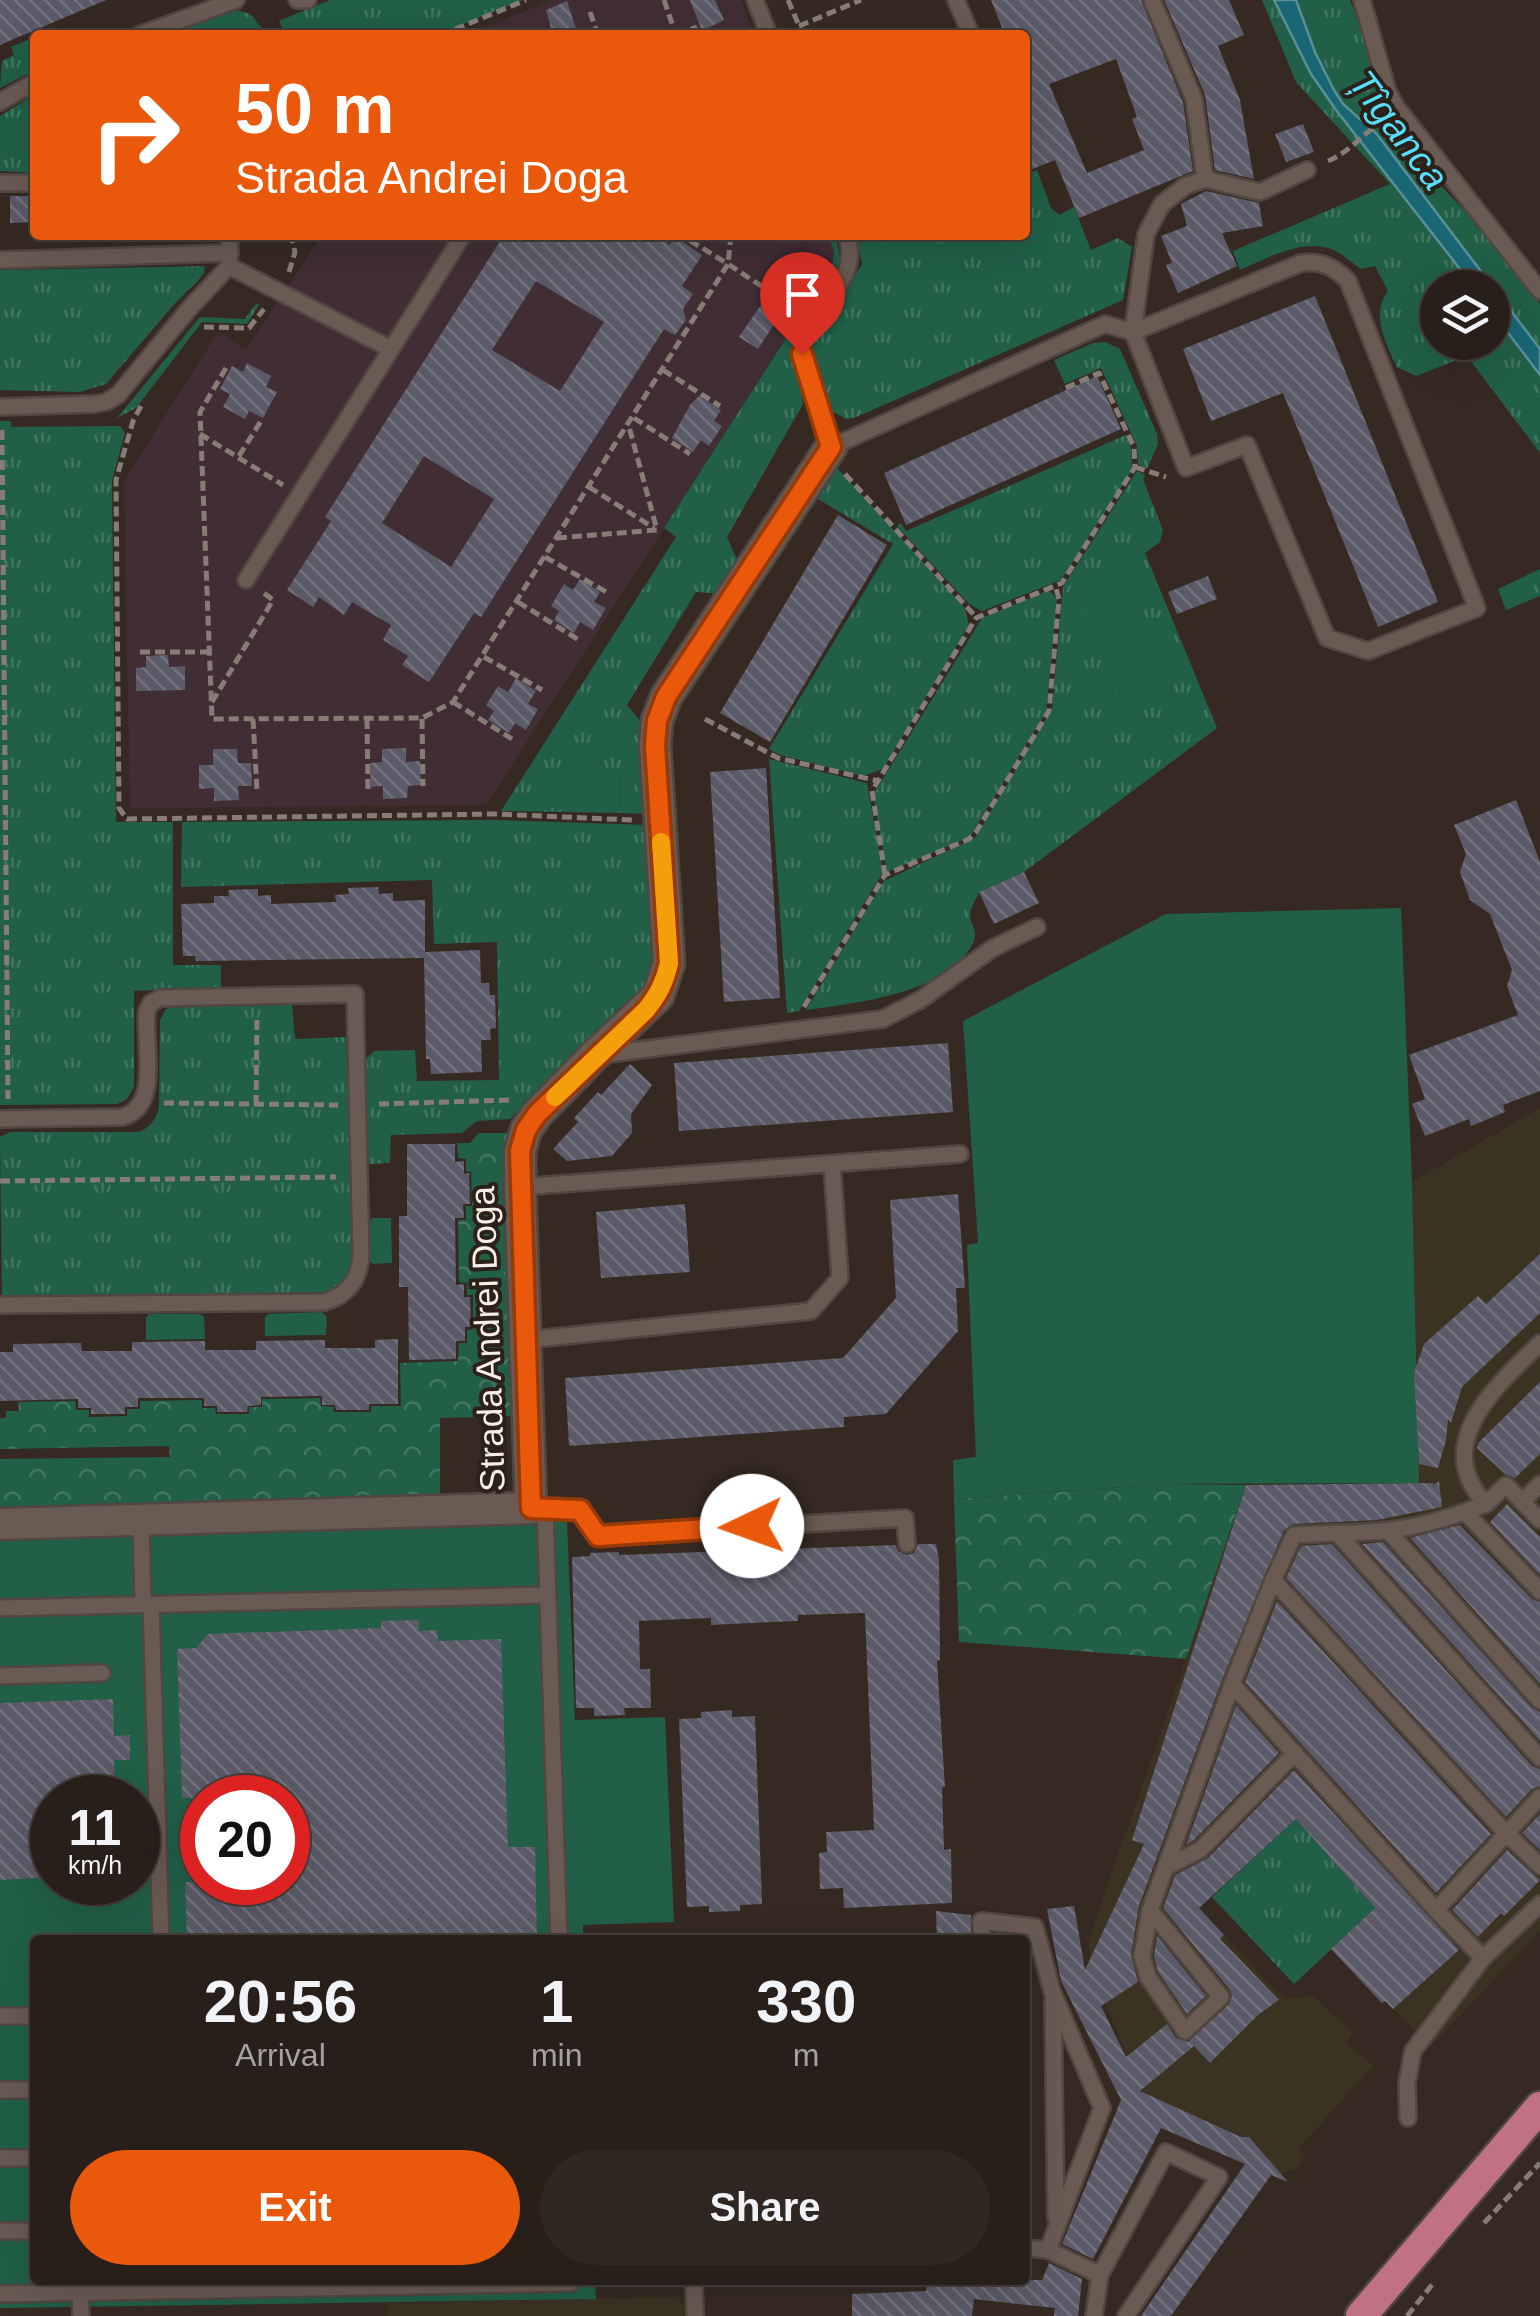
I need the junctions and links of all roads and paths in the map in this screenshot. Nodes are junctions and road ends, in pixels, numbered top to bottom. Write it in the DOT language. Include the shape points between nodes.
graph roads {
  1 [pos="236,0"];
  2 [pos="297,0"];
  3 [pos="308,0"];
  4 [pos="526,0"];
  5 [pos="664,0"];
  6 [pos="755,0"];
  7 [pos="788,0"];
  8 [pos="861,0"];
  9 [pos="956,0"];
  10 [pos="1152,0"];
  11 [pos="1362,0"];
  12 [pos="590,12"];
  13 [pos="799,26"];
  14 [pos="696,28"];
  15 [pos="152,30"];
  16 [pos="453,30"];
  17 [pos="596,30"];
  18 [pos="674,30"];
  19 [pos="690,30"];
  20 [pos="766,30"];
  21 [pos="801,30"];
  22 [pos="969,30"];
  23 [pos="30,85"];
  24 [pos="0,102"];
  25 [pos="1380,121"];
  26 [pos="1307,170"];
  27 [pos="1205,179"];
  28 [pos="0,183"];
  29 [pos="30,183"];
  30 [pos="230,240"];
  31 [pos="292,240"];
  32 [pos="460,240"];
  33 [pos="689,240"];
  34 [pos="730,240"];
  35 [pos="848,240"];
  36 [pos="0,260"];
  37 [pos="229,260"];
  38 [pos="728,264"];
  39 [pos="1540,291"];
  40 [pos="278,292"];
  41 [pos="784,301"];
  42 [pos="1133,332"];
  43 [pos="193,341"];
  44 [pos="391,349"];
  45 [pos="226,368"];
  46 [pos="662,370"];
  47 [pos="1061,390"];
  48 [pos="145,400"];
  49 [pos="720,406"];
  50 [pos="1,407"];
  51 [pos="631,420"];
  52 [pos="261,421"];
  53 [pos="200,434"];
  54 [pos="828,450"];
  55 [pos="690,454"];
  56 [pos="238,458"];
  57 [pos="588,487"];
  58 [pos="300,496"];
  59 [pos="657,530"];
  60 [pos="557,538"];
  61 [pos="546,557"];
  62 [pos="246,580"];
  63 [pos="1055,585"];
  64 [pos="610,594"];
  65 [pos="517,602"];
  66 [pos="976,618"];
  67 [pos="579,640"];
  68 [pos="140,652"];
  69 [pos="209,652"];
  70 [pos="483,656"];
  71 [pos="542,690"];
  72 [pos="454,702"];
  73 [pos="212,704"];
  74 [pos="367,718"];
  75 [pos="422,718"];
  76 [pos="253,719"];
  77 [pos="704,719"];
  78 [pos="512,739"];
  79 [pos="878,780"];
  80 [pos="423,786"];
  81 [pos="368,790"];
  82 [pos="257,792"];
  83 [pos="660,822"];
  84 [pos="886,875"];
  85 [pos="1037,927"];
  86 [pos="257,996"];
  87 [pos="790,1031"];
  88 [pos="594,1056"];
  89 [pos="256,1105"];
  90 [pos="4,1119"];
  91 [pos="960,1154"];
  92 [pos="832,1164"];
  93 [pos="359,1176"];
  94 [pos="0,1182"];
  95 [pos="520,1187"];
  96 [pos="0,1305"];
  97 [pos="525,1340"];
  98 [pos="1540,1343"];
  99 [pos="1540,1484"];
  100 [pos="1522,1502"];
  101 [pos="1486,1504"];
  102 [pos="538,1508"];
  103 [pos="1465,1512"];
  104 [pos="141,1520"];
  105 [pos="1540,1520"];
  106 [pos="0,1524"];
  107 [pos="1337,1533"];
  108 [pos="1390,1533"];
  109 [pos="907,1544"];
  110 [pos="1273,1580"];
  111 [pos="1540,1591"];
  112 [pos="547,1595"];
  113 [pos="147,1604"];
  114 [pos="0,1608"];
  115 [pos="102,1672"];
  116 [pos="0,1676"];
  117 [pos="1232,1684"];
  118 [pos="1540,1700"];
  119 [pos="1295,1753"];
  120 [pos="1540,1758"];
  121 [pos="1540,1797"];
  122 [pos="1505,1832"];
  123 [pos="1168,1866"];
  124 [pos="1540,1866"];
  125 [pos="1540,1904"];
  126 [pos="1150,1910"];
  127 [pos="1436,1910"];
  128 [pos="160,1935"];
  129 [pos="560,1935"];
  130 [pos="982,1935"];
  131 [pos="1483,1958"];
  132 [pos="1052,1991"];
  133 [pos="0,2016"];
  134 [pos="30,2016"];
  135 [pos="0,2090"];
  136 [pos="30,2090"];
  137 [pos="1540,2106"];
  138 [pos="1408,2118"];
  139 [pos="0,2158"];
  140 [pos="30,2158"];
  141 [pos="1540,2163"];
  142 [pos="1056,2227"];
  143 [pos="0,2231"];
  144 [pos="30,2231"];
  145 [pos="1474,2233"];
  146 [pos="1030,2248"];
  147 [pos="1048,2250"];
  148 [pos="1440,2274"];
  149 [pos="1100,2276"];
  150 [pos="448,2285"];
  151 [pos="694,2285"];
  152 [pos="111,2286"];
  153 [pos="171,2286"];
  154 [pos="80,2293"];
  155 [pos="0,2294"];
  156 [pos="81,2316"];
  157 [pos="694,2316"];
  158 [pos="1094,2316"];
  159 [pos="1126,2316"];
  160 [pos="1361,2316"];
  161 [pos="1407,2316"];
  1 -- 15 [label="lane"];
  2 -- 3 [label="lane"];
  4 -- 16 [label="path"];
  5 -- 18 [label="path"];
  6 -- 20 [label="lane"];
  7 -- 13 [label="path"];
  8 -- 13 [label="path"];
  9 -- 22 [label="lane"];
  10 -- 27 [label="lane" via="1194,99"];
  11 -- 39 [label="lane" via="1388,92"];
  12 -- 17 [label="path"];
  13 -- 21 [label="path"];
  14 -- 19 [label="path"];
  23 -- 24 [label="lane"];
  25 -- 26 [label="path" via="1344,154"];
  26 -- 27 [label="lane" via="1260,192"];
  27 -- 42 [label="lane" via="1172,194 1154,215"];
  28 -- 29 [label="lane"];
  30 -- 37 [label="lane"];
  31 -- 40 [label="path" via="295,252"];
  32 -- 44 [label="lane"];
  33 -- 38 [label="path"];
  34 -- 38 [label="path"];
  35 -- 54 [label="lane" via="852,258 845,276 802,339"];
  36 -- 37 [label="lane"];
  37 -- 40 [label="lane"];
  37 -- 50 [label="lane" via="128,385 106,402"];
  38 -- 41 [label="path"];
  38 -- 46 [label="path"];
  40 -- 43 [label="path" via="249,328 205,326"];
  40 -- 44 [label="lane"];
  42 -- 42 [label="lane" via="1300,263 1336,268 1348,281 1477,608 1368,651 1327,638 1247,444 1186,468"];
  42 -- 54 [label="lane" via="1105,324"];
  44 -- 58 [label="lane"];
  45 -- 53 [label="path" via="200,412"];
  46 -- 49 [label="path"];
  46 -- 51 [label="path"];
  47 -- 63 [label="path" via="1099,373 1136,464"];
  48 -- 83 [label="path" via="116,480 119,808 127,819 496,814"];
  50 -- 90 [label="path"];
  51 -- 55 [label="path"];
  51 -- 57 [label="path"];
  51 -- 59 [label="path"];
  52 -- 56 [label="path"];
  53 -- 56 [label="path"];
  53 -- 69 [label="path"];
  54 -- 66 [label="path"];
  54 -- 83 [label="street, Strada Andrei Doga" via="666,697 655,745"];
  56 -- 58 [label="path"];
  57 -- 59 [label="path"];
  57 -- 60 [label="path"];
  58 -- 62 [label="lane"];
  59 -- 60 [label="path"];
  60 -- 61 [label="path"];
  61 -- 64 [label="path"];
  61 -- 65 [label="path"];
  62 -- 73 [label="path" via="273,600"];
  63 -- 66 [label="path"];
  63 -- 84 [label="path" via="1047,714 972,837"];
  65 -- 67 [label="path"];
  65 -- 70 [label="path"];
  66 -- 79 [label="path"];
  68 -- 69 [label="path"];
  69 -- 73 [label="path"];
  70 -- 71 [label="path"];
  70 -- 72 [label="path"];
  72 -- 75 [label="path"];
  72 -- 78 [label="path"];
  73 -- 76 [label="path" via="212,720"];
  74 -- 75 [label="path"];
  74 -- 76 [label="path"];
  74 -- 81 [label="path"];
  75 -- 80 [label="path"];
  76 -- 82 [label="path"];
  77 -- 79 [label="path" via="778,758"];
  79 -- 84 [label="path" via="871,795"];
  83 -- 88 [label="street, Strada Andrei Doga" via="666,978 646,1010"];
  84 -- 87 [label="path"];
  85 -- 87 [label="lane" via="993,948 904,1011"];
  86 -- 89 [label="path"];
  86 -- 90 [label="lane" via="151,1003 147,1094 130,1115"];
  86 -- 93 [label="lane" via="354,994"];
  87 -- 88 [label="lane"];
  88 -- 95 [label="street, Strada Andrei Doga" via="526,1130"];
  91 -- 92 [label="lane"];
  92 -- 95 [label="lane"];
  92 -- 97 [label="lane" via="840,1278 811,1311"];
  93 -- 94 [label="path"];
  93 -- 96 [label="lane" via="360,1270 336,1298"];
  95 -- 97 [label="street, Strada Andrei Doga"];
  97 -- 102 [label="street, Strada Andrei Doga"];
  98 -- 101 [label="lane" via="1487,1396 1470,1427 1465,1460"];
  99 -- 100 [label="lane"];
  100 -- 101 [label="lane" via="1506,1485"];
  100 -- 105 [label="lane"];
  101 -- 103 [label="lane"];
  102 -- 104 [label="street, Strada Andrei Doga"];
  102 -- 109 [label="lane" via="580,1510 598,1536 906,1518"];
  102 -- 112 [label="lane"];
  103 -- 108 [label="lane"];
  103 -- 111 [label="lane"];
  104 -- 106 [label="street, Strada Andrei Doga"];
  104 -- 113 [label="lane"];
  107 -- 108 [label="lane"];
  107 -- 110 [label="lane" via="1294,1535"];
  107 -- 120 [label="lane"];
  108 -- 118 [label="lane"];
  110 -- 117 [label="lane"];
  110 -- 122 [label="lane"];
  112 -- 113 [label="lane"];
  112 -- 129 [label="lane"];
  113 -- 114 [label="lane"];
  113 -- 128 [label="lane"];
  115 -- 116 [label="lane"];
  117 -- 119 [label="lane"];
  117 -- 123 [label="lane"];
  119 -- 123 [label="lane" via="1200,1850"];
  119 -- 127 [label="lane"];
  121 -- 122 [label="lane"];
  122 -- 124 [label="lane"];
  122 -- 127 [label="lane"];
  123 -- 126 [label="lane"];
  125 -- 131 [label="lane"];
  126 -- 126 [label="lane" via="1142,1956 1148,1977 1185,2032 1220,1996"];
  127 -- 131 [label="lane"];
  130 -- 132 [label="lane" via="982,1921 1035,1927"];
  131 -- 138 [label="lane" via="1413,2051"];
  132 -- 142 [label="lane"];
  132 -- 142 [label="lane" via="1102,2108"];
  133 -- 134 [label="lane"];
  135 -- 136 [label="lane"];
  137 -- 160 [label="main road"];
  139 -- 140 [label="lane"];
  141 -- 145 [label="path"];
  142 -- 147 [label="lane"];
  143 -- 144 [label="lane"];
  146 -- 147 [label="lane"];
  147 -- 149 [label="lane"];
  148 -- 161 [label="path"];
  149 -- 158 [label="lane"];
  149 -- 159 [label="lane" via="1166,2152 1219,2177"];
  150 -- 153 [label="lane"];
  151 -- 157 [label="lane"];
  152 -- 153 [label="lane"];
  152 -- 154 [label="lane"];
  154 -- 155 [label="lane"];
  154 -- 156 [label="lane"];
}
